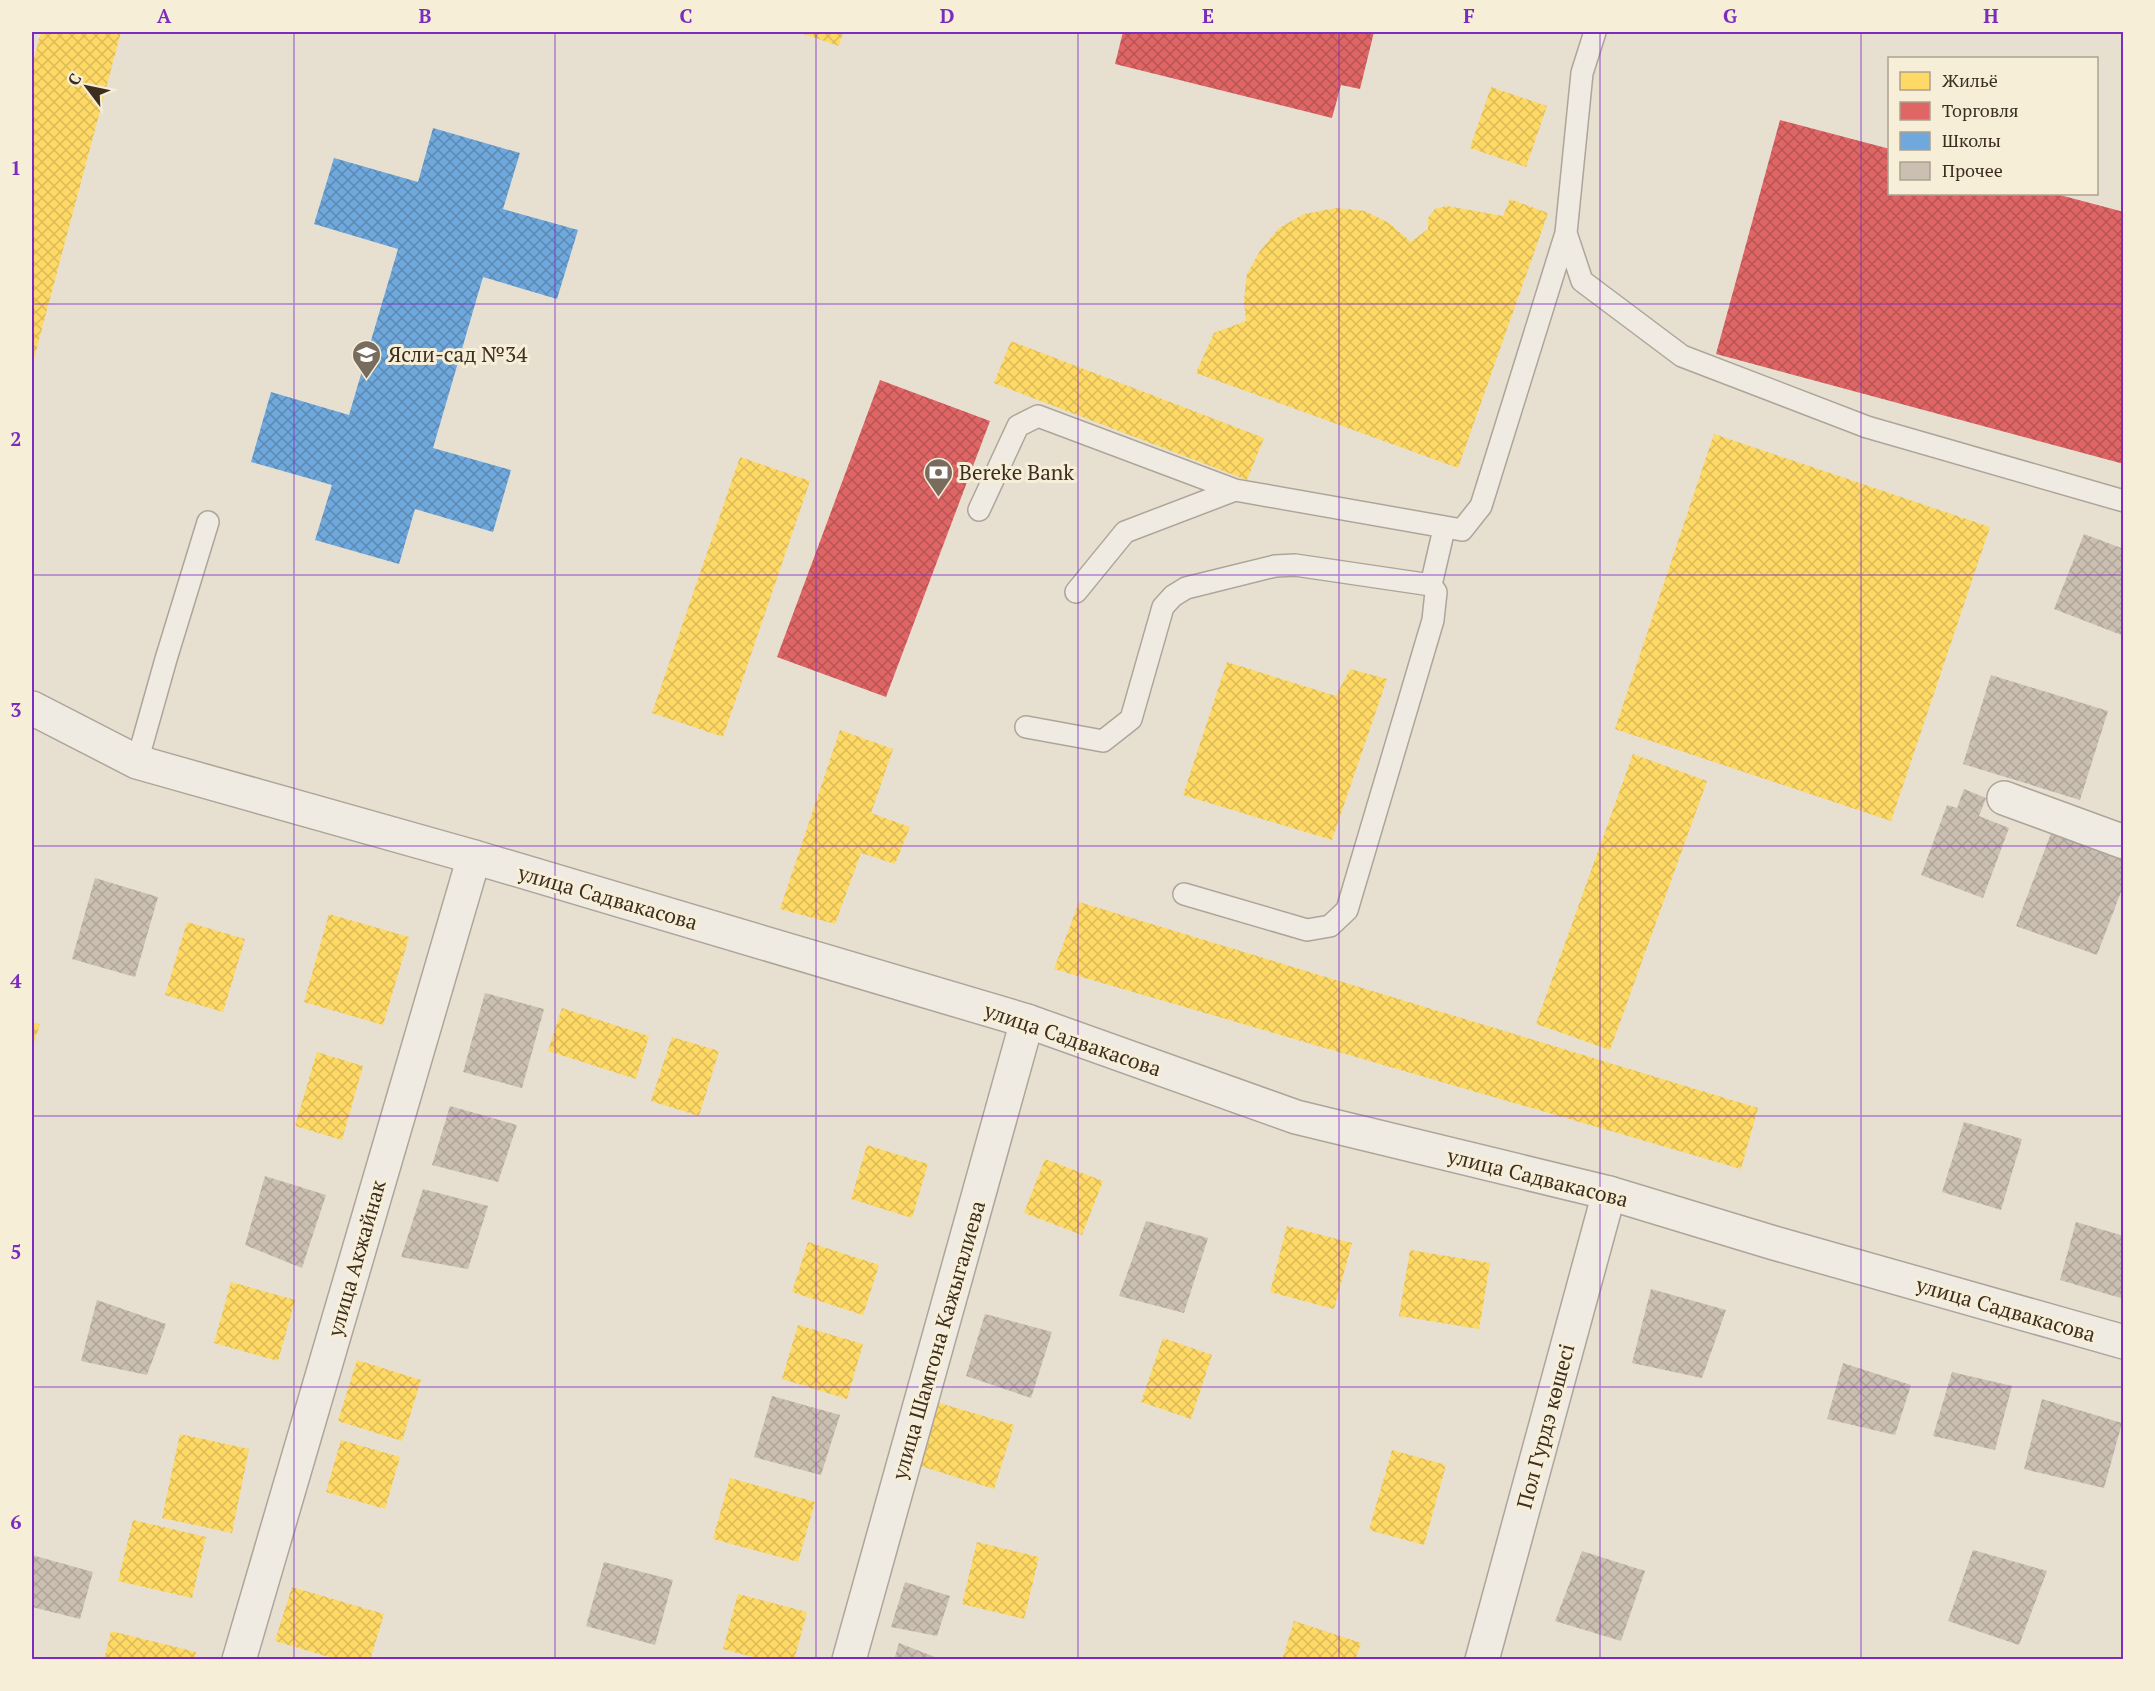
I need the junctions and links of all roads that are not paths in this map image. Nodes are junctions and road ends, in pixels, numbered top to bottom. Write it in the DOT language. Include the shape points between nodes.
graph roads {
  1 [pos="1595,32"];
  2 [pos="1566,233"];
  3 [pos="1235,490"];
  4 [pos="2124,501"];
  5 [pos="979,510"];
  6 [pos="208,522"];
  7 [pos="1444,529"];
  8 [pos="1431,585"];
  9 [pos="1076,592"];
  10 [pos="32,708"];
  11 [pos="1026,727"];
  12 [pos="137,762"];
  13 [pos="2004,798"];
  14 [pos="2124,842"];
  15 [pos="474,857"];
  16 [pos="1184,894"];
  17 [pos="1027,1021"];
  18 [pos="1609,1194"];
  19 [pos="2124,1342"];
  20 [pos="239,1659"];
  21 [pos="849,1659"];
  22 [pos="1482,1659"];
  1 -- 2 [label="lane" via="1582,73"];
  2 -- 4 [label="lane" via="1582,281 1682,356 1867,427"];
  2 -- 7 [label="lane" via="1481,506 1462,530"];
  3 -- 5 [label="lane" via="1038,416 1018,426"];
  3 -- 7 [label="lane"];
  3 -- 9 [label="lane" via="1125,532"];
  6 -- 12 [label="lane"];
  7 -- 8 [label="lane"];
  8 -- 11 [label="lane" via="1295,565 1275,566 1186,588 1163,607 1131,719 1103,741"];
  8 -- 16 [label="lane" via="1436,592 1433,620 1347,909 1330,926 1307,930"];
  10 -- 12 [label="street, улица Садвакасова"];
  12 -- 15 [label="street, улица Садвакасова"];
  13 -- 14 [label="street"];
  15 -- 17 [label="street, улица Садвакасова"];
  15 -- 20 [label="street, улица Акжайнак"];
  17 -- 18 [label="street, улица Садвакасова" via="1296,1117"];
  17 -- 21 [label="street, улица Шамгона Кажыгалиева"];
  18 -- 19 [label="street, улица Садвакасова"];
  18 -- 22 [label="street, Пол Гурдэ көшесі"];
}
